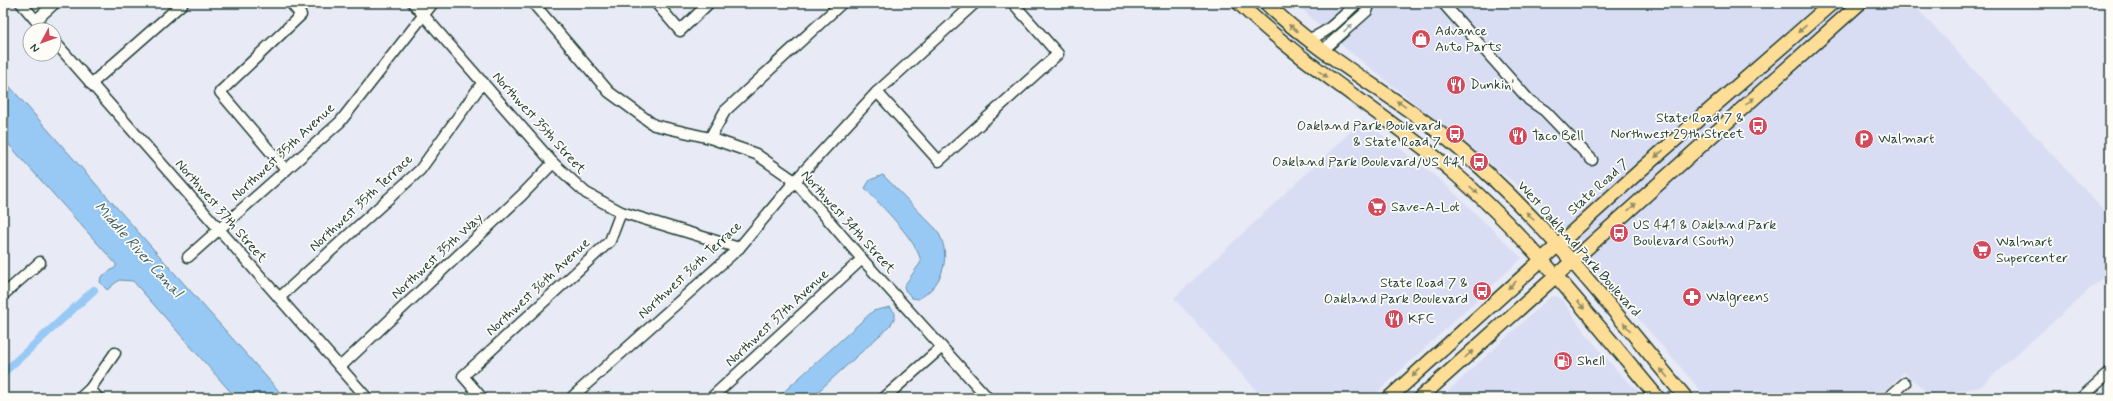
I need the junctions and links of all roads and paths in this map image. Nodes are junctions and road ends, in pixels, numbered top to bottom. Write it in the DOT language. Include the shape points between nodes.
graph roads {
  1 [pos="21,3"];
  2 [pos="55,3"];
  3 [pos="183,3"];
  4 [pos="291,3"];
  5 [pos="413,3"];
  6 [pos="433,3"];
  7 [pos="533,3"];
  8 [pos="656,3"];
  9 [pos="709,3"];
  10 [pos="842,3"];
  11 [pos="975,3"];
  12 [pos="1013,3"];
  13 [pos="1239,3"];
  14 [pos="1266,3"];
  15 [pos="1357,3"];
  16 [pos="1370,3"];
  17 [pos="1443,3"];
  18 [pos="1832,3"];
  19 [pos="1860,3"];
  20 [pos="423,14"];
  21 [pos="36,20"];
  22 [pos="1307,39"];
  23 [pos="62,50"];
  24 [pos="1292,50"];
  25 [pos="1322,51"];
  26 [pos="483,82"];
  27 [pos="91,84"];
  28 [pos="877,92"];
  29 [pos="710,138"];
  30 [pos="1592,160"];
  31 [pos="553,163"];
  32 [pos="286,170"];
  33 [pos="794,181"];
  34 [pos="621,212"];
  35 [pos="219,230"];
  36 [pos="1557,245"];
  37 [pos="739,248"];
  38 [pos="188,257"];
  39 [pos="1541,259"];
  40 [pos="862,260"];
  41 [pos="1572,261"];
  42 [pos="40,262"];
  43 [pos="1555,276"];
  44 [pos="5,291"];
  45 [pos="279,298"];
  46 [pos="942,347"];
  47 [pos="116,353"];
  48 [pos="340,367"];
  49 [pos="2110,372"];
  50 [pos="1904,383"];
  51 [pos="90,389"];
  52 [pos="80,398"];
  53 [pos="98,398"];
  54 [pos="367,398"];
  55 [pos="482,398"];
  56 [pos="572,398"];
  57 [pos="711,398"];
  58 [pos="884,398"];
  59 [pos="988,398"];
  60 [pos="1389,398"];
  61 [pos="1420,398"];
  62 [pos="1658,398"];
  63 [pos="1686,398"];
  64 [pos="1888,398"];
  65 [pos="2081,398"];
  1 -- 21 [label="street"];
  2 -- 21 [label="street"];
  3 -- 27 [label="street"];
  4 -- 32 [label="street" via="301,15 220,92"];
  5 -- 20 [label="street, Northwest 35th Street"];
  6 -- 20 [label="street, Northwest 35th Avenue"];
  7 -- 29 [label="street, Northwest 34th Street" via="609,92 654,125"];
  8 -- 9 [label="street" via="680,31"];
  10 -- 29 [label="street" via="725,111"];
  11 -- 28 [label="street, Northwest 36th Terrace"];
  12 -- 28 [label="street" via="1058,54 939,161"];
  13 -- 24 [label="main road"];
  22 -- 14 [label="main road, West Oakland Park Boulevard, one-way"];
  15 -- 22 [label="street" via="1324,32"];
  25 -- 16 [label="street, one-way" via="1367,11"];
  17 -- 30 [label="street" via="1529,100 1545,111"];
  18 -- 36 [label="main road, State Road 7, one-way"];
  41 -- 19 [label="main road, one-way"];
  20 -- 26 [label="street, Northwest 35th Street"];
  20 -- 32 [label="street, Northwest 35th Avenue" via="340,122"];
  22 -- 25 [label="main road, West Oakland Park Boulevard"];
  23 -- 27 [label="street, Northwest 37th Street"];
  24 -- 25 [label="main road"];
  24 -- 39 [label="main road, one-way" via="1312,67 1408,134 1445,165 1491,206"];
  36 -- 25 [label="main road, West Oakland Park Boulevard, one-way" via="1504,188 1456,146"];
  26 -- 31 [label="street, Northwest 35th Street"];
  26 -- 45 [label="street, Northwest 35th Terrace" via="420,170"];
  27 -- 35 [label="street, Northwest 37th Street"];
  28 -- 33 [label="street, Northwest 36th Terrace"];
  29 -- 33 [label="street, Northwest 34th Street" via="756,154"];
  31 -- 34 [label="street, Northwest 35th Street" via="586,193"];
  31 -- 48 [label="street, Northwest 35th Way"];
  32 -- 35 [label="street, Northwest 35th Avenue"];
  33 -- 37 [label="street, Northwest 36th Terrace"];
  33 -- 40 [label="street, Northwest 34th Street"];
  34 -- 37 [label="street, Northwest 35th Street"];
  34 -- 55 [label="street, Northwest 36th Avenue" via="610,241 463,376"];
  35 -- 38 [label="street, Northwest 35th Avenue"];
  35 -- 45 [label="street, Northwest 37th Street"];
  36 -- 39 [label="main road, State Road 7"];
  36 -- 41 [label="main road, West Oakland Park Boulevard"];
  37 -- 56 [label="street, Northwest 36th Terrace"];
  39 -- 43 [label="main road"];
  39 -- 60 [label="main road, State Road 7, one-way"];
  40 -- 46 [label="street, Northwest 34th Street"];
  40 -- 57 [label="street, Northwest 37th Avenue"];
  41 -- 43 [label="main road"];
  63 -- 41 [label="main road, West Oakland Park Boulevard, one-way"];
  42 -- 44 [label="street"];
  61 -- 43 [label="main road, one-way"];
  43 -- 62 [label="main road, one-way"];
  45 -- 48 [label="street, Northwest 37th Street"];
  46 -- 58 [label="street"];
  46 -- 59 [label="street, Northwest 34th Street"];
  47 -- 51 [label="street"];
  48 -- 54 [label="street, Northwest 37th Street"];
  49 -- 65 [label="street"];
  50 -- 64 [label="street"];
  51 -- 52 [label="street"];
  51 -- 53 [label="street"];
}
